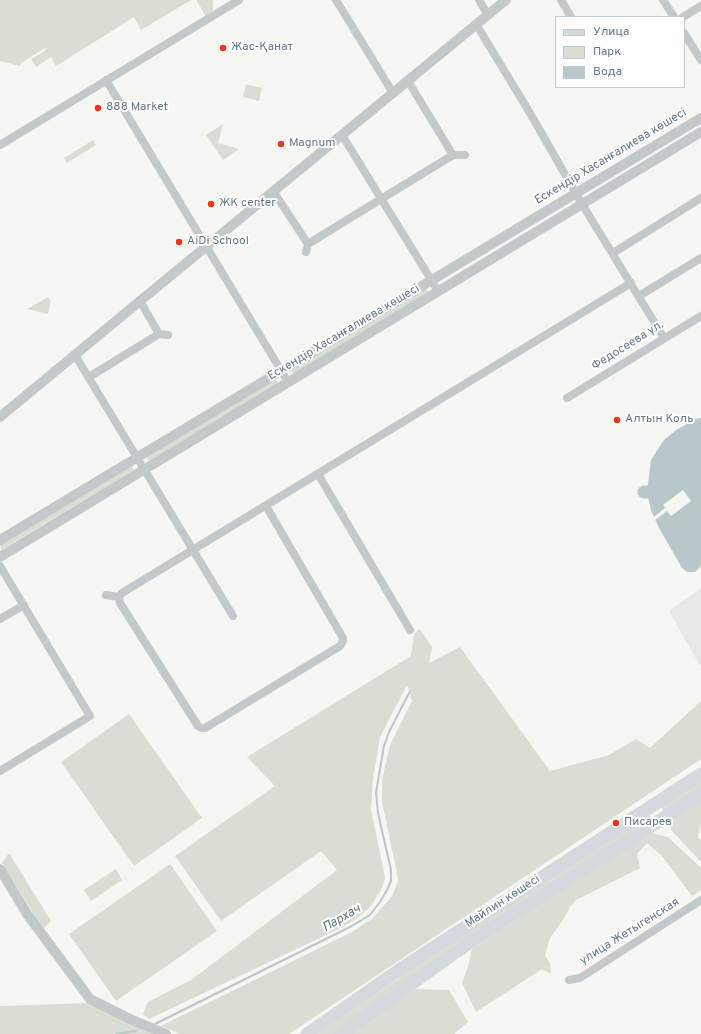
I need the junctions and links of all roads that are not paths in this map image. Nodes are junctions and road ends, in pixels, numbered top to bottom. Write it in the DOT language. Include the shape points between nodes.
graph roads {
  1 [pos="239,0"];
  2 [pos="336,0"];
  3 [pos="479,0"];
  4 [pos="506,0"];
  5 [pos="561,0"];
  6 [pos="663,0"];
  7 [pos="701,6"];
  8 [pos="488,15"];
  9 [pos="570,16"];
  10 [pos="673,16"];
  11 [pos="685,16"];
  12 [pos="476,24"];
  13 [pos="685,35"];
  14 [pos="701,60"];
  15 [pos="106,80"];
  16 [pos="408,81"];
  17 [pos="393,93"];
  18 [pos="701,118"];
  19 [pos="701,132"];
  20 [pos="342,135"];
  21 [pos="0,144"];
  22 [pos="453,155"];
  23 [pos="464,155"];
  24 [pos="273,191"];
  25 [pos="576,193"];
  26 [pos="701,198"];
  27 [pos="381,199"];
  28 [pos="582,204"];
  29 [pos="206,246"];
  30 [pos="613,253"];
  31 [pos="701,258"];
  32 [pos="431,280"];
  33 [pos="631,283"];
  34 [pos="438,291"];
  35 [pos="638,296"];
  36 [pos="140,301"];
  37 [pos="701,316"];
  38 [pos="160,334"];
  39 [pos="168,335"];
  40 [pos="664,338"];
  41 [pos="75,355"];
  42 [pos="281,370"];
  43 [pos="89,378"];
  44 [pos="288,382"];
  45 [pos="567,398"];
  46 [pos="0,417"];
  47 [pos="136,458"];
  48 [pos="143,470"];
  49 [pos="318,474"];
  50 [pos="266,506"];
  51 [pos="0,540"];
  52 [pos="192,551"];
  53 [pos="0,557"];
  54 [pos="0,566"];
  55 [pos="106,595"];
  56 [pos="119,597"];
  57 [pos="24,604"];
  58 [pos="232,616"];
  59 [pos="0,619"];
  60 [pos="410,630"];
  61 [pos="0,771"];
  62 [pos="701,774"];
  63 [pos="701,794"];
  64 [pos="650,807"];
  65 [pos="659,821"];
  66 [pos="0,869"];
  67 [pos="701,900"];
  68 [pos="569,980"];
  69 [pos="166,1034"];
  70 [pos="307,1034"];
  71 [pos="341,1034"];
  1 -- 15 [label="street"];
  2 -- 17 [label="street"];
  3 -- 8 [label="street"];
  4 -- 8 [label="street"];
  5 -- 9 [label="street"];
  6 -- 10 [label="street"];
  7 -- 11 [label="street"];
  8 -- 12 [label="street"];
  12 -- 16 [label="street"];
  12 -- 25 [label="street"];
  13 -- 14 [label="street"];
  15 -- 21 [label="street"];
  15 -- 29 [label="street"];
  16 -- 17 [label="street"];
  16 -- 22 [label="street"];
  17 -- 20 [label="street"];
  18 -- 25 [label="street, Ескендір Хасанғалиева көшесі"];
  19 -- 28 [label="street, Ескендір Хасанғалиева көшесі"];
  20 -- 24 [label="street"];
  20 -- 27 [label="street"];
  22 -- 23 [label="street"];
  22 -- 27 [label="street"];
  24 -- 27 [label="street" via="307,248"];
  24 -- 29 [label="street"];
  25 -- 28 [label="street"];
  25 -- 32 [label="street, Ескендір Хасанғалиева көшесі"];
  26 -- 30 [label="street"];
  27 -- 32 [label="street"];
  28 -- 30 [label="street"];
  28 -- 34 [label="street, Ескендір Хасанғалиева көшесі"];
  29 -- 36 [label="street"];
  29 -- 42 [label="street"];
  30 -- 33 [label="street"];
  31 -- 35 [label="street"];
  32 -- 34 [label="street"];
  32 -- 42 [label="street, Ескендір Хасанғалиева көшесі"];
  33 -- 35 [label="street"];
  33 -- 49 [label="street"];
  34 -- 44 [label="street, Ескендір Хасанғалиева көшесі"];
  35 -- 40 [label="street"];
  36 -- 38 [label="street"];
  36 -- 41 [label="street"];
  37 -- 40 [label="street, Федосеева ул."];
  38 -- 39 [label="street"];
  38 -- 43 [label="street"];
  40 -- 45 [label="street, Федосеева ул."];
  41 -- 43 [label="street"];
  41 -- 46 [label="street"];
  42 -- 44 [label="street"];
  42 -- 47 [label="street, Ескендір Хасанғалиева көшесі"];
  43 -- 47 [label="street"];
  44 -- 48 [label="street, Ескендір Хасанғалиева көшесі"];
  47 -- 48 [label="street"];
  47 -- 51 [label="street, Ескендір Хасанғалиева көшесі"];
  48 -- 52 [label="street"];
  48 -- 53 [label="street, Ескендір Хасанғалиева көшесі"];
  49 -- 50 [label="street"];
  49 -- 60 [label="street"];
  50 -- 52 [label="street"];
  50 -- 56 [label="street" via="343,638 340,646 205,728 201,728 128,616"];
  52 -- 56 [label="street" via="122,592"];
  52 -- 58 [label="street"];
  54 -- 57 [label="street"];
  55 -- 56 [label="street"];
  57 -- 59 [label="street"];
  57 -- 61 [label="street" via="90,716"];
  62 -- 64 [label="main road, Майлин көшесі"];
  63 -- 65 [label="main road, Майлин көшесі"];
  64 -- 65 [label="main road"];
  64 -- 70 [label="main road, Майлин көшесі" via="399,970"];
  65 -- 71 [label="main road, Майлин көшесі" via="466,945"];
  66 -- 69 [label="street" via="27,914 90,999"];
  67 -- 68 [label="street, улица Жетыгенская" via="580,978"];
}
